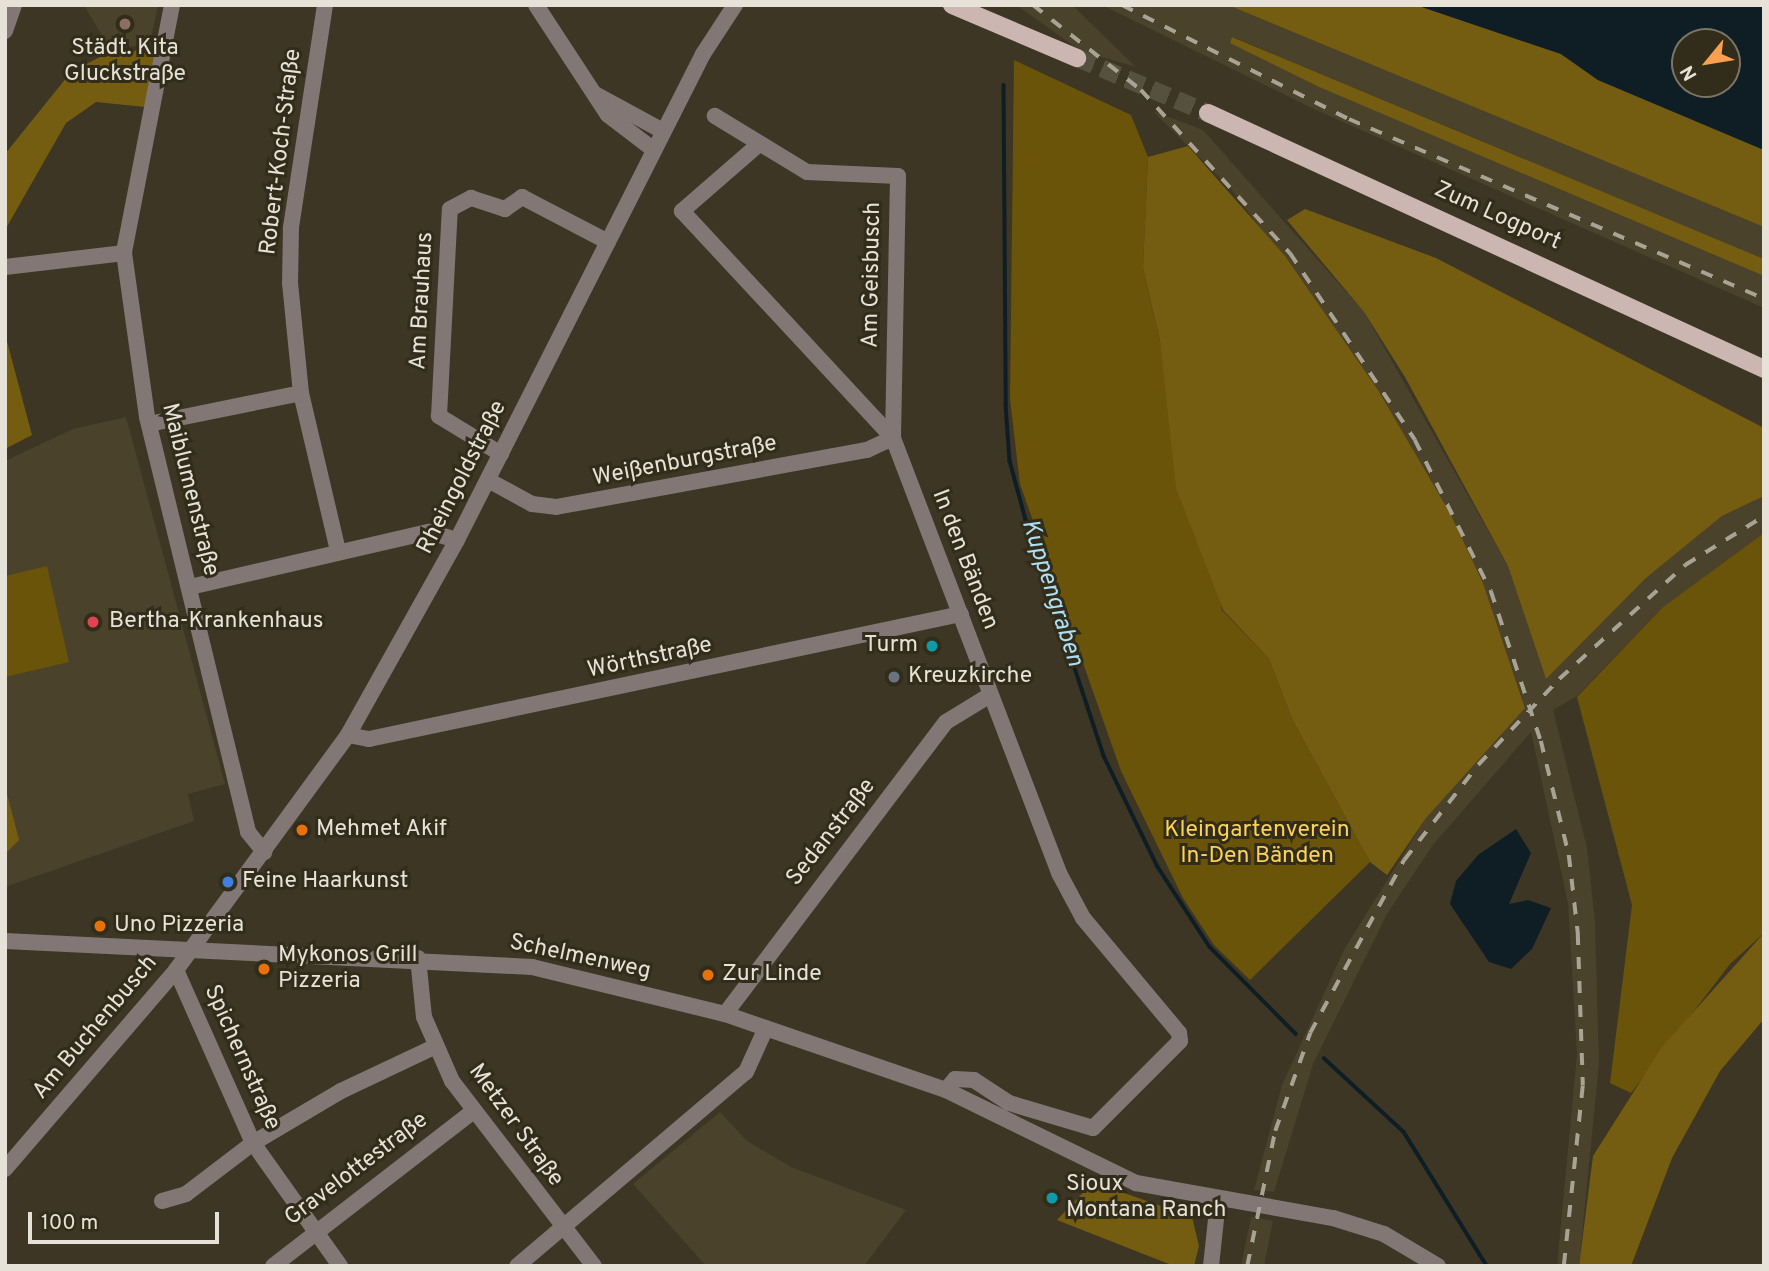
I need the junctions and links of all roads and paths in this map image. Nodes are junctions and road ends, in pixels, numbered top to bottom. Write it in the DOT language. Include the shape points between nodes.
graph roads {
  1 [pos="14,5"];
  2 [pos="172,5"];
  3 [pos="325,5"];
  4 [pos="537,5"];
  5 [pos="735,5"];
  6 [pos="952,5"];
  7 [pos="5,32"];
  8 [pos="1077,58"];
  9 [pos="591,93"];
  10 [pos="1208,113"];
  11 [pos="715,116"];
  12 [pos="663,131"];
  13 [pos="758,145"];
  14 [pos="654,150"];
  15 [pos="608,242"];
  16 [pos="124,253"];
  17 [pos="5,267"];
  18 [pos="1764,369"];
  19 [pos="301,393"];
  20 [pos="149,424"];
  21 [pos="893,438"];
  22 [pos="501,454"];
  23 [pos="488,480"];
  24 [pos="457,540"];
  25 [pos="338,551"];
  26 [pos="190,587"];
  27 [pos="961,614"];
  28 [pos="990,695"];
  29 [pos="348,735"];
  30 [pos="264,852"];
  31 [pos="5,941"];
  32 [pos="190,947"];
  33 [pos="418,958"];
  34 [pos="176,970"];
  35 [pos="725,1014"];
  36 [pos="766,1028"];
  37 [pos="436,1046"];
  38 [pos="946,1090"];
  39 [pos="472,1112"];
  40 [pos="253,1143"];
  41 [pos="5,1169"];
  42 [pos="1218,1200"];
  43 [pos="162,1201"];
  44 [pos="563,1230"];
  45 [pos="311,1231"];
  46 [pos="272,1266"];
  47 [pos="340,1266"];
  48 [pos="517,1266"];
  49 [pos="594,1266"];
  50 [pos="1211,1266"];
  51 [pos="1438,1266"];
  1 -- 7 [label="street"];
  2 -- 16 [label="street, Maiblumenstraße"];
  3 -- 19 [label="street, Robert-Koch-Straße" via="291,228"];
  4 -- 9 [label="street"];
  5 -- 12 [label="street, Rheingoldstraße"];
  6 -- 8 [label="main road"];
  9 -- 12 [label="street"];
  9 -- 14 [label="street" via="631,137"];
  10 -- 18 [label="main road, Zum Logport"];
  11 -- 13 [label="street, Am Geisbusch"];
  12 -- 14 [label="street, Rheingoldstraße"];
  13 -- 21 [label="street, Am Geisbusch" via="807,172 898,176"];
  13 -- 21 [label="street, In den Bänden" via="682,211"];
  14 -- 15 [label="street, Rheingoldstraße"];
  15 -- 22 [label="street, Rheingoldstraße"];
  15 -- 22 [label="street, Am Brauhaus" via="522,197 505,209 471,198 450,209 439,416"];
  16 -- 17 [label="street"];
  16 -- 20 [label="street, Maiblumenstraße"];
  19 -- 20 [label="street"];
  19 -- 25 [label="street, Robert-Koch-Straße"];
  20 -- 26 [label="street, Maiblumenstraße"];
  21 -- 23 [label="street, Weißenburgstraße" via="867,450 556,507 532,505"];
  21 -- 27 [label="street, In den Bänden"];
  22 -- 23 [label="street, Rheingoldstraße"];
  23 -- 24 [label="street, Rheingoldstraße"];
  24 -- 25 [label="street" via="429,532"];
  24 -- 29 [label="street, Rheingoldstraße"];
  25 -- 26 [label="street"];
  26 -- 30 [label="street, Maiblumenstraße" via="247,832"];
  27 -- 28 [label="street, In den Bänden"];
  27 -- 29 [label="street, Wörthstraße" via="369,739"];
  28 -- 35 [label="street, Sedanstraße" via="946,722"];
  28 -- 38 [label="street, In den Bänden" via="1083,918 1180,1041 1093,1129 1009,1103 974,1080 955,1079"];
  29 -- 30 [label="street, Rheingoldstraße"];
  30 -- 32 [label="street, Rheingoldstraße"];
  31 -- 32 [label="street, Schelmenweg"];
  32 -- 33 [label="street, Schelmenweg"];
  32 -- 34 [label="street, Am Buchenbusch"];
  33 -- 35 [label="street, Schelmenweg" via="532,967"];
  33 -- 37 [label="street, Metzer Straße" via="420,996"];
  34 -- 40 [label="street, Spichernstraße"];
  34 -- 41 [label="street, Am Buchenbusch"];
  35 -- 36 [label="street, Schelmenweg"];
  36 -- 38 [label="street, Schelmenweg"];
  36 -- 44 [label="street" via="746,1072"];
  37 -- 39 [label="street, Metzer Straße"];
  37 -- 40 [label="street"];
  38 -- 42 [label="street, Schelmenweg" via="1136,1183"];
  39 -- 44 [label="street, Metzer Straße"];
  39 -- 45 [label="street, Gravelottestraße"];
  40 -- 43 [label="street" via="186,1194"];
  40 -- 45 [label="street, Spichernstraße"];
  42 -- 50 [label="street"];
  42 -- 51 [label="street, Schelmenweg" via="1372,1230"];
  44 -- 48 [label="street"];
  44 -- 49 [label="street, Metzer Straße"];
  45 -- 46 [label="street, Gravelottestraße"];
  45 -- 47 [label="street, Spichernstraße"];
}
